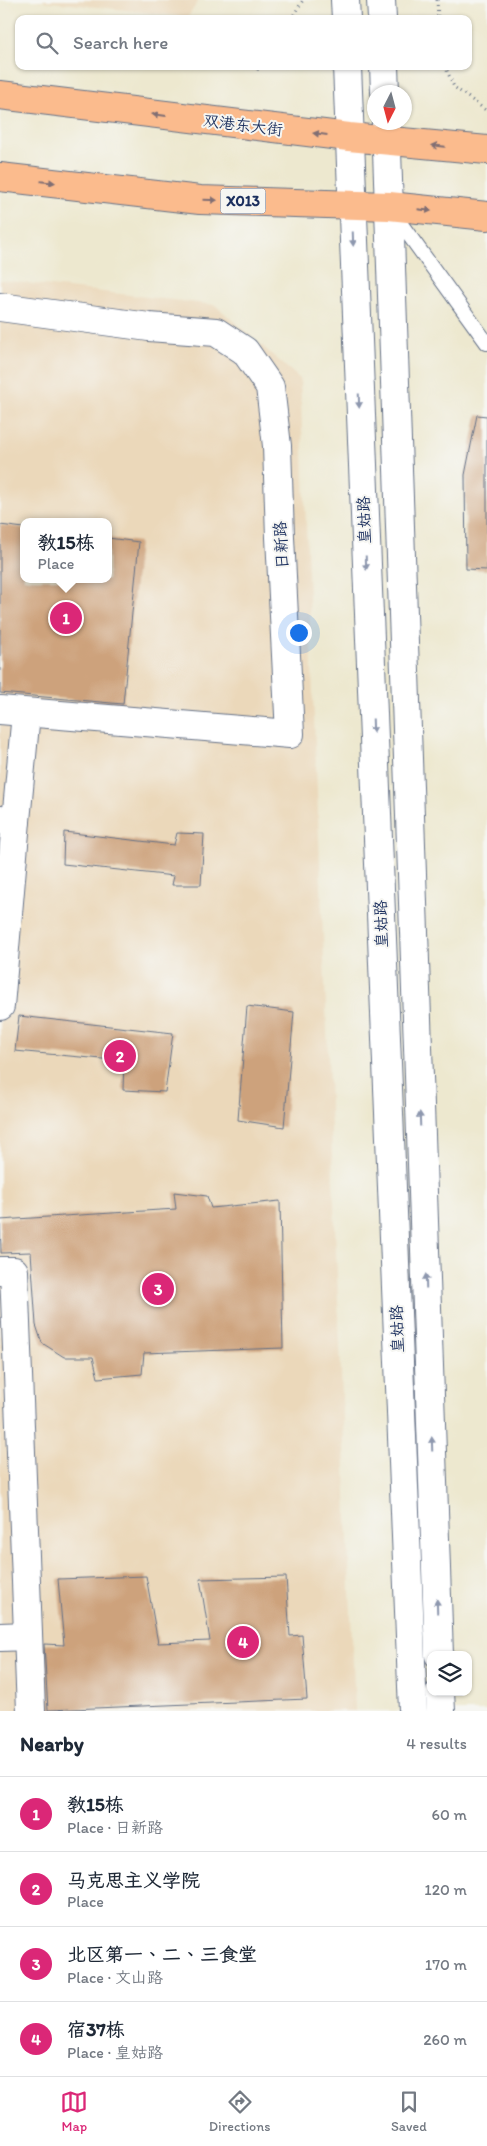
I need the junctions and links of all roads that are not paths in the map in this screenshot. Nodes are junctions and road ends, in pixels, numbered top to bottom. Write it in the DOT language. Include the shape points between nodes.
graph roads {
  1 [pos="345,0"];
  2 [pos="382,0"];
  3 [pos="346,15"];
  4 [pos="382,15"];
  5 [pos="347,70"];
  6 [pos="384,70"];
  7 [pos="384,85"];
  8 [pos="0,96"];
  9 [pos="386,132"];
  10 [pos="349,138"];
  11 [pos="487,150"];
  12 [pos="0,177"];
  13 [pos="351,205"];
  14 [pos="389,206"];
  15 [pos="487,216"];
  16 [pos="0,307"];
  17 [pos="487,343"];
  18 [pos="13,712"];
  19 [pos="8,821"];
  20 [pos="0,1006"];
  21 [pos="0,1271"];
  22 [pos="10,1433"];
  23 [pos="28,1636"];
  24 [pos="0,1637"];
  25 [pos="439,1651"];
  26 [pos="440,1696"];
  27 [pos="30,1711"];
  28 [pos="413,1711"];
  29 [pos="441,1711"];
  1 -- 3 [label="street"];
  2 -- 4 [label="street"];
  5 -- 10 [label="street, 皇姑路"];
  6 -- 7 [label="street"];
  10 -- 8 [label="main road, 双港东大街, one-way"];
  9 -- 10 [label="main road, 双港东大街"];
  11 -- 9 [label="main road, 双港东大街, one-way"];
  9 -- 14 [label="street, 皇姑路"];
  10 -- 13 [label="street, 皇姑路"];
  12 -- 13 [label="main road, X013, one-way" via="200,200"];
  13 -- 14 [label="main road, X013"];
  13 -- 28 [label="street, 皇姑路, one-way"];
  14 -- 15 [label="main road, X013, one-way"];
  14 -- 17 [label="lane"];
  25 -- 14 [label="street, 皇姑路, one-way"];
  16 -- 18 [label="street, 日新路" via="149,327 216,332 245,351 270,387 277,446 290,734"];
  18 -- 19 [label="street, 日新路"];
  19 -- 20 [label="street, 日新路"];
  21 -- 22 [label="street" via="14,1271"];
  22 -- 23 [label="street"];
  23 -- 24 [label="street"];
  23 -- 27 [label="street"];
  26 -- 29 [label="street"];
}
